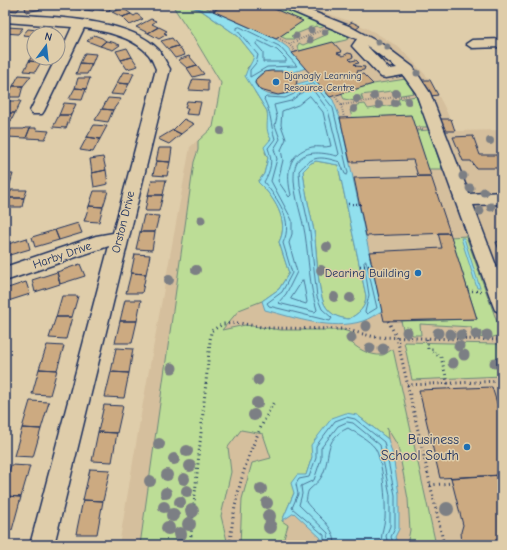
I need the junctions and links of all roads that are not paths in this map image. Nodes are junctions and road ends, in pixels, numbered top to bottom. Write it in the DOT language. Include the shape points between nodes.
graph roads {
  1 [pos="286,5"];
  2 [pos="5,18"];
  3 [pos="79,25"];
  4 [pos="364,38"];
  5 [pos="502,43"];
  6 [pos="472,44"];
  7 [pos="408,70"];
  8 [pos="37,111"];
  9 [pos="502,198"];
  10 [pos="462,200"];
  11 [pos="119,238"];
  12 [pos="5,274"];
  13 [pos="502,305"];
  14 [pos="42,545"];
  1 -- 4 [label="street"];
  2 -- 3 [label="street, Orston Drive"];
  3 -- 8 [label="street"];
  3 -- 11 [label="street, Orston Drive" via="117,31 130,36 160,60 163,69"];
  4 -- 7 [label="street" via="394,56"];
  4 -- 7 [label="street" via="358,46 386,74"];
  5 -- 6 [label="street"];
  7 -- 10 [label="street" via="423,93"];
  9 -- 10 [label="street"];
  10 -- 13 [label="street"];
  11 -- 12 [label="street, Harby Drive" via="102,241"];
  11 -- 14 [label="street, Orston Drive"];
}
